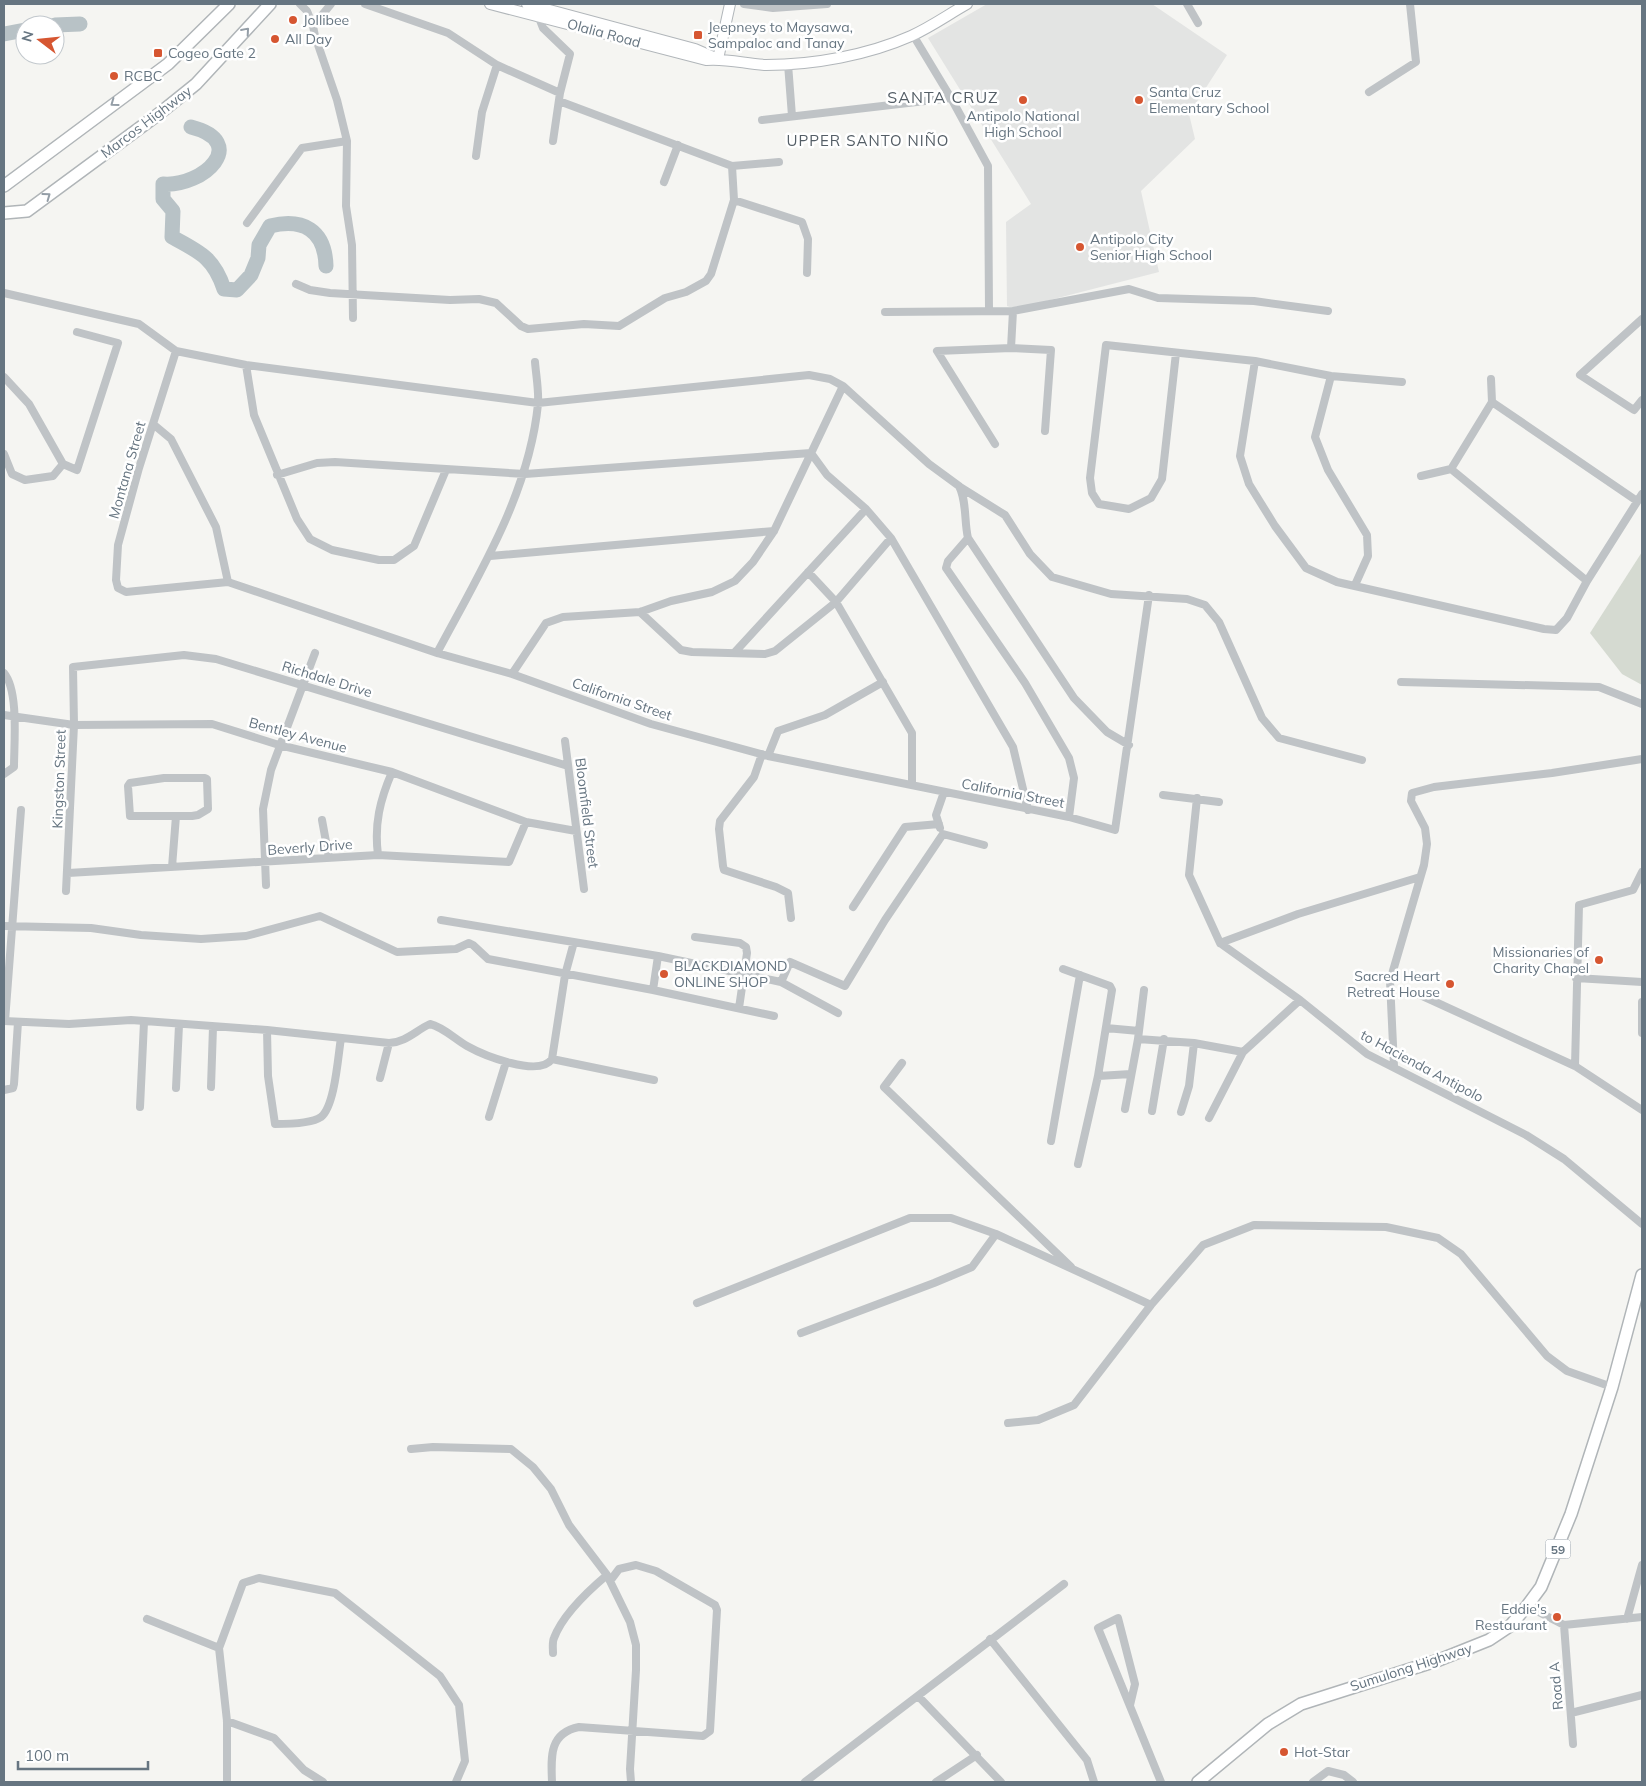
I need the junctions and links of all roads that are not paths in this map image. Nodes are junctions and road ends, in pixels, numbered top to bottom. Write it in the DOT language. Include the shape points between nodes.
graph roads {
  1 [pos="229,4"];
  2 [pos="270,4"];
  3 [pos="300,4"];
  4 [pos="331,4"];
  5 [pos="366,4"];
  6 [pos="490,4"];
  7 [pos="527,4"];
  8 [pos="730,4"];
  9 [pos="744,4"];
  10 [pos="827,4"];
  11 [pos="967,4"];
  12 [pos="1187,4"];
  13 [pos="1410,4"];
  14 [pos="539,12"];
  15 [pos="1198,23"];
  16 [pos="313,26"];
  17 [pos="913,35"];
  18 [pos="718,59"];
  19 [pos="497,64"];
  20 [pos="788,64"];
  21 [pos="1369,92"];
  22 [pos="559,97"];
  23 [pos="951,98"];
  24 [pos="792,116"];
  25 [pos="762,120"];
  26 [pos="552,141"];
  27 [pos="347,142"];
  28 [pos="678,145"];
  29 [pos="476,156"];
  30 [pos="779,162"];
  31 [pos="732,166"];
  32 [pos="664,182"];
  33 [pos="4,186"];
  34 [pos="734,200"];
  35 [pos="4,213"];
  36 [pos="247,223"];
  37 [pos="807,272"];
  38 [pos="296,284"];
  39 [pos="4,293"];
  40 [pos="353,293"];
  41 [pos="989,310"];
  42 [pos="1013,311"];
  43 [pos="1328,311"];
  44 [pos="885,312"];
  45 [pos="353,318"];
  46 [pos="1642,320"];
  47 [pos="77,332"];
  48 [pos="1012,348"];
  49 [pos="176,352"];
  50 [pos="1176,353"];
  51 [pos="1255,361"];
  52 [pos="535,362"];
  53 [pos="246,365"];
  54 [pos="1331,376"];
  55 [pos="4,377"];
  56 [pos="1491,379"];
  57 [pos="1402,382"];
  58 [pos="843,386"];
  59 [pos="1642,400"];
  60 [pos="1492,402"];
  61 [pos="538,403"];
  62 [pos="153,424"];
  63 [pos="1045,431"];
  64 [pos="995,444"];
  65 [pos="811,453"];
  66 [pos="4,454"];
  67 [pos="63,464"];
  68 [pos="1451,469"];
  69 [pos="446,470"];
  70 [pos="525,474"];
  71 [pos="277,475"];
  72 [pos="1421,476"];
  73 [pos="959,486"];
  74 [pos="1640,497"];
  75 [pos="866,509"];
  76 [pos="774,531"];
  77 [pos="890,538"];
  78 [pos="968,538"];
  79 [pos="490,556"];
  80 [pos="808,572"];
  81 [pos="1587,580"];
  82 [pos="228,582"];
  83 [pos="1355,585"];
  84 [pos="126,592"];
  85 [pos="1149,595"];
  86 [pos="836,602"];
  87 [pos="640,612"];
  88 [pos="735,652"];
  89 [pos="315,653"];
  90 [pos="437,653"];
  91 [pos="73,667"];
  92 [pos="4,673"];
  93 [pos="512,674"];
  94 [pos="884,682"];
  95 [pos="1402,682"];
  96 [pos="305,685"];
  97 [pos="1642,704"];
  98 [pos="4,715"];
  99 [pos="14,717"];
  100 [pos="74,725"];
  101 [pos="565,741"];
  102 [pos="279,745"];
  103 [pos="1129,746"];
  104 [pos="765,755"];
  105 [pos="1642,759"];
  106 [pos="1362,760"];
  107 [pos="568,766"];
  108 [pos="392,772"];
  109 [pos="4,774"];
  110 [pos="912,785"];
  111 [pos="944,792"];
  112 [pos="1163,795"];
  113 [pos="1197,798"];
  114 [pos="1219,802"];
  115 [pos="21,810"];
  116 [pos="1028,810"];
  117 [pos="176,816"];
  118 [pos="1069,817"];
  119 [pos="322,820"];
  120 [pos="526,822"];
  121 [pos="939,824"];
  122 [pos="576,832"];
  123 [pos="943,834"];
  124 [pos="984,845"];
  125 [pos="378,855"];
  126 [pos="328,858"];
  127 [pos="265,863"];
  128 [pos="172,867"];
  129 [pos="68,872"];
  130 [pos="1642,872"];
  131 [pos="1420,877"];
  132 [pos="266,885"];
  133 [pos="584,889"];
  134 [pos="66,891"];
  135 [pos="853,906"];
  136 [pos="791,918"];
  137 [pos="442,920"];
  138 [pos="7,926"];
  139 [pos="694,937"];
  140 [pos="574,942"];
  141 [pos="1220,943"];
  142 [pos="658,956"];
  143 [pos="1063,969"];
  144 [pos="745,974"];
  145 [pos="565,975"];
  146 [pos="1080,975"];
  147 [pos="1576,978"];
  148 [pos="781,982"];
  149 [pos="1642,982"];
  150 [pos="653,990"];
  151 [pos="1144,990"];
  152 [pos="1418,994"];
  153 [pos="1300,1000"];
  154 [pos="1642,1002"];
  155 [pos="739,1008"];
  156 [pos="838,1013"];
  157 [pos="774,1016"];
  158 [pos="4,1021"];
  159 [pos="18,1022"];
  160 [pos="144,1022"];
  161 [pos="179,1025"];
  162 [pos="213,1027"];
  163 [pos="1106,1028"];
  164 [pos="267,1030"];
  165 [pos="1642,1033"];
  166 [pos="1138,1035"];
  167 [pos="341,1038"];
  168 [pos="1164,1039"];
  169 [pos="1194,1042"];
  170 [pos="389,1043"];
  171 [pos="1243,1052"];
  172 [pos="552,1059"];
  173 [pos="506,1062"];
  174 [pos="902,1063"];
  175 [pos="1394,1066"];
  176 [pos="1575,1066"];
  177 [pos="1131,1074"];
  178 [pos="1098,1076"];
  179 [pos="380,1078"];
  180 [pos="654,1080"];
  181 [pos="211,1087"];
  182 [pos="176,1088"];
  183 [pos="4,1090"];
  184 [pos="140,1107"];
  185 [pos="1124,1109"];
  186 [pos="1642,1110"];
  187 [pos="1152,1111"];
  188 [pos="1181,1112"];
  189 [pos="489,1117"];
  190 [pos="1209,1118"];
  191 [pos="1051,1140"];
  192 [pos="1078,1164"];
  193 [pos="1642,1224"];
  194 [pos="996,1234"];
  195 [pos="1076,1272"];
  196 [pos="1642,1275"];
  197 [pos="697,1303"];
  198 [pos="1151,1305"];
  199 [pos="801,1333"];
  200 [pos="1612,1387"];
  201 [pos="1008,1423"];
  202 [pos="411,1450"];
  203 [pos="1642,1565"];
  204 [pos="608,1578"];
  205 [pos="1064,1584"];
  206 [pos="1527,1606"];
  207 [pos="1642,1617"];
  208 [pos="147,1618"];
  209 [pos="1628,1619"];
  210 [pos="1564,1626"];
  211 [pos="990,1639"];
  212 [pos="220,1648"];
  213 [pos="553,1653"];
  214 [pos="1642,1695"];
  215 [pos="918,1696"];
  216 [pos="1130,1705"];
  217 [pos="1571,1712"];
  218 [pos="227,1721"];
  219 [pos="632,1730"];
  220 [pos="1573,1744"];
  221 [pos="977,1756"];
  222 [pos="227,1782"];
  223 [pos="323,1782"];
  224 [pos="456,1782"];
  225 [pos="552,1782"];
  226 [pos="632,1782"];
  227 [pos="804,1782"];
  228 [pos="936,1782"];
  229 [pos="1001,1782"];
  230 [pos="1094,1782"];
  231 [pos="1161,1782"];
  232 [pos="1198,1782"];
  233 [pos="1314,1782"];
  234 [pos="1353,1782"];
  1 -- 33 [label="main road, one-way" via="168,64"];
  35 -- 2 [label="main road, Marcos Highway, one-way" via="27,211 160,113 196,84"];
  3 -- 16 [label="street"];
  4 -- 16 [label="street"];
  5 -- 19 [label="street" via="448,33"];
  6 -- 14 [label="main road, Olalia Road"];
  7 -- 14 [label="main road, Olalia Road"];
  8 -- 18 [label="main road"];
  9 -- 10 [label="street" via="773,8"];
  11 -- 17 [label="main road, Olalia Road"];
  12 -- 15 [label="street"];
  13 -- 21 [label="street" via="1416,62"];
  14 -- 18 [label="main road, Olalia Road" via="695,49"];
  14 -- 22 [label="street" via="543,28 570,54"];
  16 -- 27 [label="street"];
  17 -- 20 [label="main road, Olalia Road" via="884,47"];
  17 -- 23 [label="street"];
  18 -- 20 [label="main road, Olalia Road" via="765,65"];
  19 -- 22 [label="street"];
  19 -- 29 [label="street" via="482,112"];
  20 -- 24 [label="street"];
  22 -- 26 [label="street"];
  22 -- 28 [label="street"];
  23 -- 24 [label="street"];
  23 -- 41 [label="street" via="988,166"];
  24 -- 25 [label="street"];
  27 -- 36 [label="street" via="302,148"];
  27 -- 40 [label="street" via="346,206 352,245"];
  28 -- 31 [label="street"];
  28 -- 32 [label="street"];
  30 -- 31 [label="street"];
  31 -- 34 [label="street"];
  34 -- 37 [label="street" via="802,222 808,239"];
  34 -- 40 [label="street" via="706,281 686,292 665,298 619,326 584,324 528,329 496,303 479,299"];
  38 -- 40 [label="street" via="316,291"];
  39 -- 49 [label="street" via="139,324"];
  40 -- 45 [label="street"];
  41 -- 42 [label="street"];
  41 -- 44 [label="street"];
  42 -- 43 [label="street" via="1129,289 1158,298 1254,301"];
  42 -- 48 [label="street"];
  46 -- 59 [label="street" via="1580,375 1634,410"];
  47 -- 67 [label="street" via="118,344 77,470"];
  48 -- 63 [label="street" via="1050,350"];
  48 -- 64 [label="street" via="937,351"];
  49 -- 53 [label="street"];
  49 -- 62 [label="street, Montana Street"];
  50 -- 50 [label="street" via="1106,345 1090,478 1092,493 1099,504 1129,510 1151,498 1162,479"];
  50 -- 51 [label="street"];
  51 -- 54 [label="street"];
  51 -- 83 [label="street" via="1240,456 1249,484 1306,568 1337,582"];
  52 -- 61 [label="street"];
  53 -- 61 [label="street"];
  53 -- 71 [label="street" via="254,415"];
  54 -- 57 [label="street"];
  54 -- 83 [label="street" via="1315,437 1328,470 1367,535 1368,556"];
  55 -- 67 [label="street" via="30,404"];
  56 -- 60 [label="street"];
  58 -- 61 [label="street" via="830,379 809,375"];
  58 -- 65 [label="street"];
  58 -- 73 [label="street" via="928,464"];
  60 -- 68 [label="street"];
  60 -- 74 [label="street"];
  61 -- 70 [label="street"];
  62 -- 82 [label="street" via="171,439 216,527"];
  62 -- 84 [label="street, Montana Street" via="118,546 116,580 118,588"];
  65 -- 70 [label="street"];
  65 -- 75 [label="street" via="827,475"];
  65 -- 76 [label="street"];
  66 -- 67 [label="street" via="12,474 25,480 53,476"];
  68 -- 72 [label="street"];
  68 -- 81 [label="street"];
  69 -- 70 [label="street"];
  69 -- 71 [label="street" via="317,462"];
  69 -- 71 [label="street" via="414,546 394,560 332,550 310,539"];
  70 -- 79 [label="street"];
  73 -- 78 [label="street"];
  73 -- 85 [label="street" via="1005,515 1030,554 1052,577 1111,594"];
  74 -- 81 [label="street"];
  75 -- 77 [label="street"];
  75 -- 80 [label="street"];
  76 -- 79 [label="street"];
  76 -- 87 [label="street" via="753,562 735,581 712,592"];
  77 -- 86 [label="street"];
  77 -- 116 [label="street" via="1013,747"];
  78 -- 103 [label="street" via="1074,698 1107,732"];
  78 -- 118 [label="street" via="948,561 946,568 1025,683 1069,758 1074,778"];
  79 -- 90 [label="street"];
  80 -- 86 [label="street"];
  80 -- 88 [label="street"];
  81 -- 83 [label="street" via="1567,618 1556,630"];
  82 -- 84 [label="street, California Street"];
  82 -- 90 [label="street, California Street"];
  85 -- 103 [label="street"];
  85 -- 106 [label="street" via="1187,598 1205,605 1219,622 1262,718 1279,738"];
  86 -- 88 [label="street" via="775,651 765,654"];
  86 -- 94 [label="street"];
  87 -- 88 [label="street" via="681,650"];
  87 -- 93 [label="street" via="563,617 546,623"];
  89 -- 96 [label="street"];
  90 -- 93 [label="street, California Street"];
  91 -- 96 [label="street, Richdale Drive" via="184,655 216,659"];
  91 -- 100 [label="street, Kingston Street"];
  92 -- 99 [label="street" via="9,679"];
  93 -- 104 [label="street, California Street" via="651,724"];
  94 -- 104 [label="street" via="825,715 778,731"];
  94 -- 110 [label="street" via="912,733"];
  95 -- 97 [label="street" via="1599,688"];
  96 -- 102 [label="street"];
  96 -- 107 [label="street, Richdale Drive"];
  98 -- 99 [label="street, Bentley Avenue"];
  99 -- 100 [label="street, Bentley Avenue"];
  99 -- 109 [label="street" via="14,767"];
  100 -- 102 [label="street, Bentley Avenue" via="212,724"];
  100 -- 129 [label="street, Kingston Street"];
  101 -- 107 [label="street, Bloomfield Street"];
  102 -- 108 [label="street, Bentley Avenue"];
  102 -- 127 [label="street" via="263,809"];
  103 -- 118 [label="street, California Street" via="1116,830"];
  104 -- 110 [label="street, California Street"];
  104 -- 136 [label="street" via="754,777 720,821 723,866 724,870 788,894"];
  105 -- 131 [label="street" via="1415,792 1411,801 1424,828 1427,844"];
  107 -- 122 [label="street, Bloomfield Street"];
  108 -- 120 [label="street, Bentley Avenue"];
  108 -- 125 [label="street" via="378,812 375,835"];
  110 -- 111 [label="street, California Street"];
  111 -- 116 [label="street, California Street"];
  111 -- 121 [label="street" via="936,815"];
  112 -- 113 [label="street"];
  113 -- 114 [label="street"];
  113 -- 141 [label="street" via="1189,875"];
  115 -- 138 [label="street"];
  116 -- 118 [label="street, California Street"];
  117 -- 117 [label="street" via="130,816 130,783 164,778 205,778 208,809 198,815"];
  117 -- 128 [label="street"];
  119 -- 126 [label="street"];
  120 -- 122 [label="street, Bentley Avenue"];
  120 -- 125 [label="street, Beverly Drive" via="509,862"];
  121 -- 123 [label="street"];
  121 -- 135 [label="street" via="905,826"];
  122 -- 133 [label="street, Bloomfield Street"];
  123 -- 124 [label="street"];
  123 -- 148 [label="street" via="845,986 790,962"];
  125 -- 126 [label="street, Beverly Drive"];
  126 -- 127 [label="street, Beverly Drive"];
  127 -- 128 [label="street, Beverly Drive"];
  127 -- 132 [label="street"];
  128 -- 129 [label="street, Beverly Drive"];
  129 -- 134 [label="street, Kingston Street"];
  130 -- 147 [label="street" via="1633,890 1579,904"];
  131 -- 141 [label="street" via="1298,914"];
  131 -- 175 [label="street" via="1390,980"];
  137 -- 140 [label="street"];
  138 -- 145 [label="street" via="91,928 201,939 246,936 320,916 397,952 456,949 469,943 488,959"];
  138 -- 158 [label="street"];
  139 -- 144 [label="street" via="743,944 747,950"];
  140 -- 142 [label="street"];
  140 -- 145 [label="street"];
  141 -- 153 [label="street, to Hacienda Antipolo"];
  142 -- 144 [label="street"];
  142 -- 150 [label="street"];
  143 -- 146 [label="street"];
  144 -- 148 [label="street"];
  144 -- 155 [label="street"];
  145 -- 150 [label="street"];
  145 -- 172 [label="street"];
  146 -- 163 [label="street" via="1110,986 1112,990"];
  146 -- 191 [label="street"];
  147 -- 149 [label="street"];
  147 -- 176 [label="street"];
  148 -- 156 [label="street"];
  150 -- 155 [label="street"];
  151 -- 166 [label="street"];
  152 -- 176 [label="street"];
  153 -- 171 [label="street"];
  153 -- 175 [label="street, to Hacienda Antipolo" via="1366,1054"];
  154 -- 165 [label="street"];
  155 -- 157 [label="street"];
  158 -- 159 [label="street"];
  159 -- 160 [label="street"];
  159 -- 183 [label="street" via="14,1084 13,1088"];
  160 -- 161 [label="street"];
  160 -- 184 [label="street"];
  161 -- 162 [label="street"];
  161 -- 182 [label="street"];
  162 -- 164 [label="street"];
  162 -- 181 [label="street"];
  163 -- 166 [label="street"];
  163 -- 178 [label="street"];
  164 -- 167 [label="street"];
  164 -- 167 [label="street" via="268,1076 275,1124 321,1117 330,1105"];
  166 -- 168 [label="street"];
  166 -- 177 [label="street"];
  167 -- 170 [label="street"];
  168 -- 169 [label="street"];
  168 -- 187 [label="street"];
  169 -- 171 [label="street"];
  169 -- 188 [label="street" via="1189,1086"];
  170 -- 173 [label="street" via="399,1042 430,1024 468,1047"];
  170 -- 179 [label="street"];
  171 -- 190 [label="street"];
  172 -- 173 [label="street" via="541,1065"];
  172 -- 180 [label="street"];
  173 -- 189 [label="street"];
  174 -- 195 [label="street" via="884,1087"];
  175 -- 193 [label="street, to Hacienda Antipolo" via="1526,1135 1564,1159"];
  176 -- 186 [label="street"];
  177 -- 178 [label="street"];
  177 -- 185 [label="street"];
  178 -- 192 [label="street"];
  194 -- 195 [label="street"];
  194 -- 197 [label="street" via="951,1218 910,1218"];
  194 -- 199 [label="street" via="972,1267"];
  195 -- 198 [label="street"];
  196 -- 200 [label="main road, Sumulong Highway / 59"];
  198 -- 200 [label="street" via="1203,1245 1254,1224 1386,1227 1415,1232 1438,1238 1461,1254 1547,1356 1567,1371"];
  198 -- 201 [label="street" via="1074,1405 1038,1420"];
  200 -- 206 [label="main road, Sumulong Highway / 59" via="1554,1559 1541,1587"];
  202 -- 204 [label="street" via="434,1447 511,1449 533,1467 551,1490 569,1525"];
  203 -- 209 [label="street"];
  204 -- 213 [label="street" via="591,1588 567,1617 554,1638"];
  204 -- 219 [label="street" via="630,1622 636,1645"];
  204 -- 219 [label="street" via="618,1568 636,1565 656,1571 714,1603 717,1608 710,1732 703,1736"];
  205 -- 211 [label="street"];
  206 -- 210 [label="street"];
  206 -- 232 [label="main road, Sumulong Highway / 59" via="1510,1626 1489,1640 1439,1660 1301,1704 1268,1724"];
  207 -- 209 [label="street"];
  208 -- 212 [label="street"];
  209 -- 210 [label="street"];
  210 -- 217 [label="street, Road A"];
  211 -- 215 [label="street"];
  211 -- 230 [label="street" via="1087,1760"];
  212 -- 218 [label="street"];
  212 -- 224 [label="street" via="244,1583 250,1579 290,1583 335,1593 440,1676 459,1705 465,1761"];
  214 -- 217 [label="street"];
  215 -- 221 [label="street"];
  215 -- 227 [label="street"];
  216 -- 216 [label="street" via="1098,1628 1118,1618 1135,1684"];
  216 -- 231 [label="street"];
  217 -- 220 [label="street, Road A"];
  218 -- 222 [label="street"];
  218 -- 223 [label="street" via="274,1738 304,1770"];
  219 -- 225 [label="street" via="579,1727 564,1732 553,1746"];
  219 -- 226 [label="street"];
  221 -- 228 [label="street"];
  221 -- 229 [label="street"];
  233 -- 234 [label="street" via="1328,1771 1344,1775"];
}
